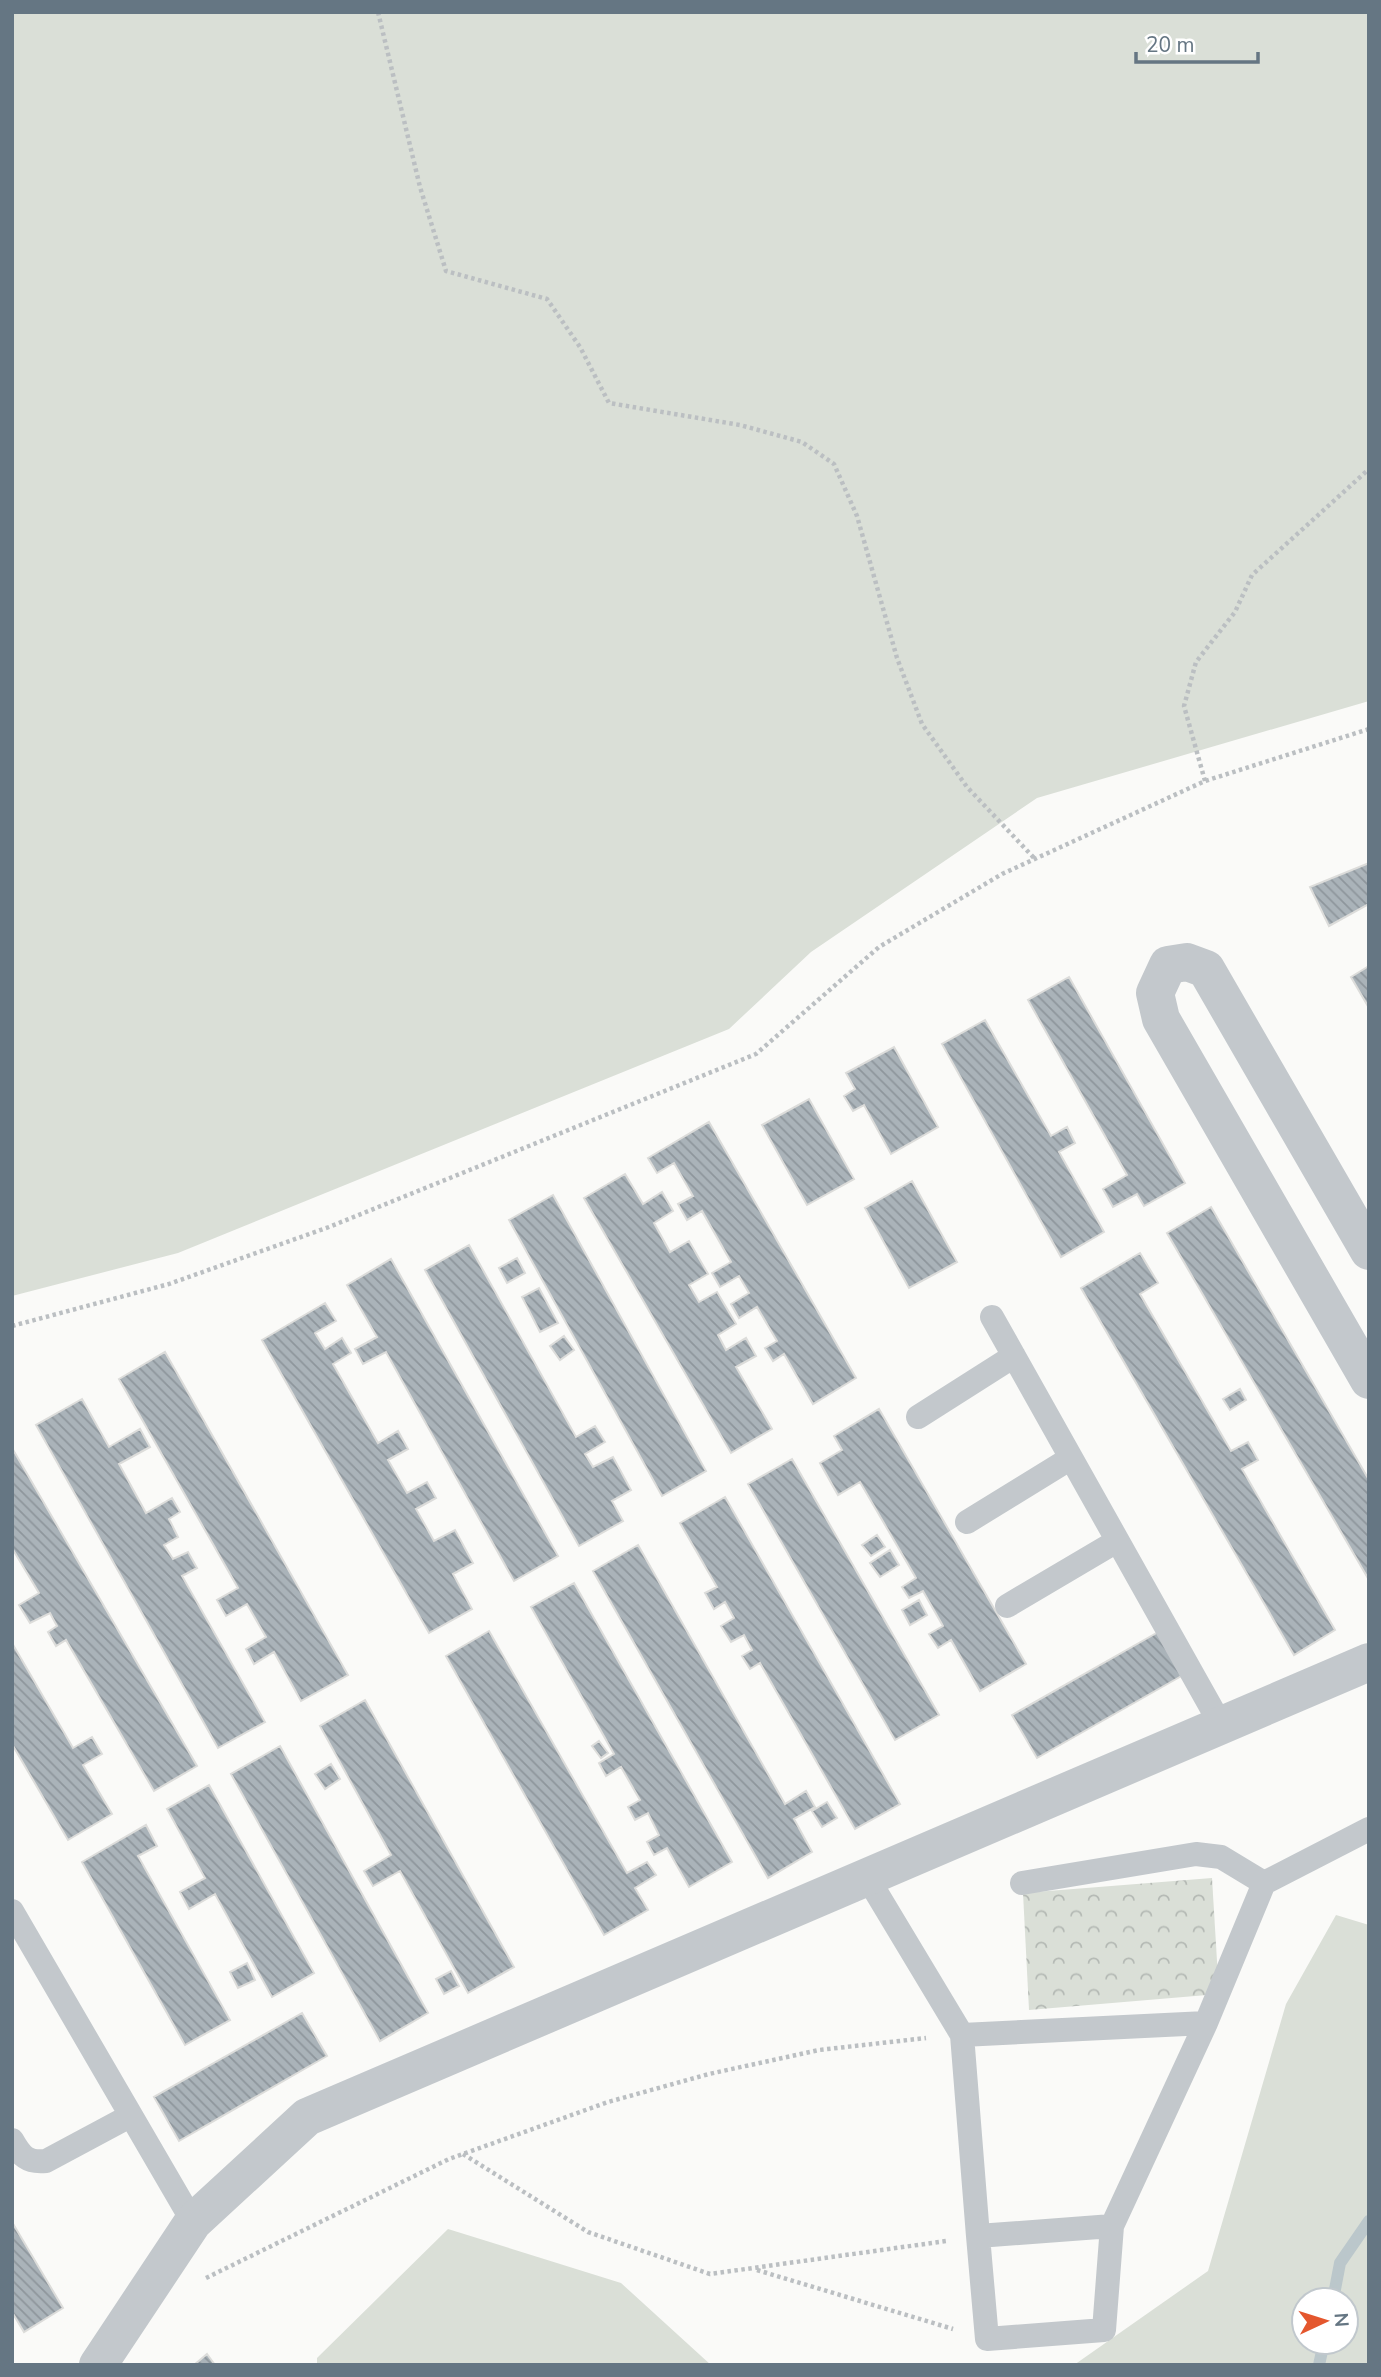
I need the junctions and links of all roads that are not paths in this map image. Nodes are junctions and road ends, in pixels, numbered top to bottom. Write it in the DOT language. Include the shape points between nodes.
graph roads {
  1 [pos="1369,1251"];
  2 [pos="992,1317"];
  3 [pos="1014,1356"];
  4 [pos="1369,1380"];
  5 [pos="918,1417"];
  6 [pos="1071,1458"];
  7 [pos="967,1521"];
  8 [pos="1117,1541"];
  9 [pos="1007,1606"];
  10 [pos="1369,1662"];
  11 [pos="1221,1725"];
  12 [pos="1369,1829"];
  13 [pos="867,1877"];
  14 [pos="1023,1883"];
  15 [pos="1264,1883"];
  16 [pos="12,1911"];
  17 [pos="1206,2023"];
  18 [pos="962,2035"];
  19 [pos="131,2116"];
  20 [pos="12,2140"];
  21 [pos="192,2222"];
  22 [pos="1112,2226"];
  23 [pos="978,2236"];
  24 [pos="98,2365"];
  1 -- 4 [label="street" via="1206,969 1187,962 1168,965 1155,993 1161,1020"];
  2 -- 3 [label="lane"];
  3 -- 5 [label="lane"];
  3 -- 6 [label="lane"];
  6 -- 7 [label="lane"];
  6 -- 8 [label="lane"];
  8 -- 9 [label="lane"];
  8 -- 11 [label="lane"];
  10 -- 11 [label="street"];
  11 -- 13 [label="street"];
  12 -- 15 [label="lane"];
  13 -- 18 [label="lane"];
  13 -- 21 [label="street" via="307,2117"];
  14 -- 15 [label="lane" via="1196,1854 1221,1857"];
  15 -- 17 [label="lane"];
  16 -- 19 [label="lane"];
  17 -- 18 [label="lane"];
  17 -- 22 [label="lane"];
  18 -- 23 [label="lane"];
  19 -- 20 [label="lane" via="46,2161 31,2162"];
  19 -- 21 [label="lane"];
  21 -- 24 [label="street"];
  22 -- 23 [label="lane"];
  22 -- 23 [label="lane" via="1104,2330 988,2339"];
}
